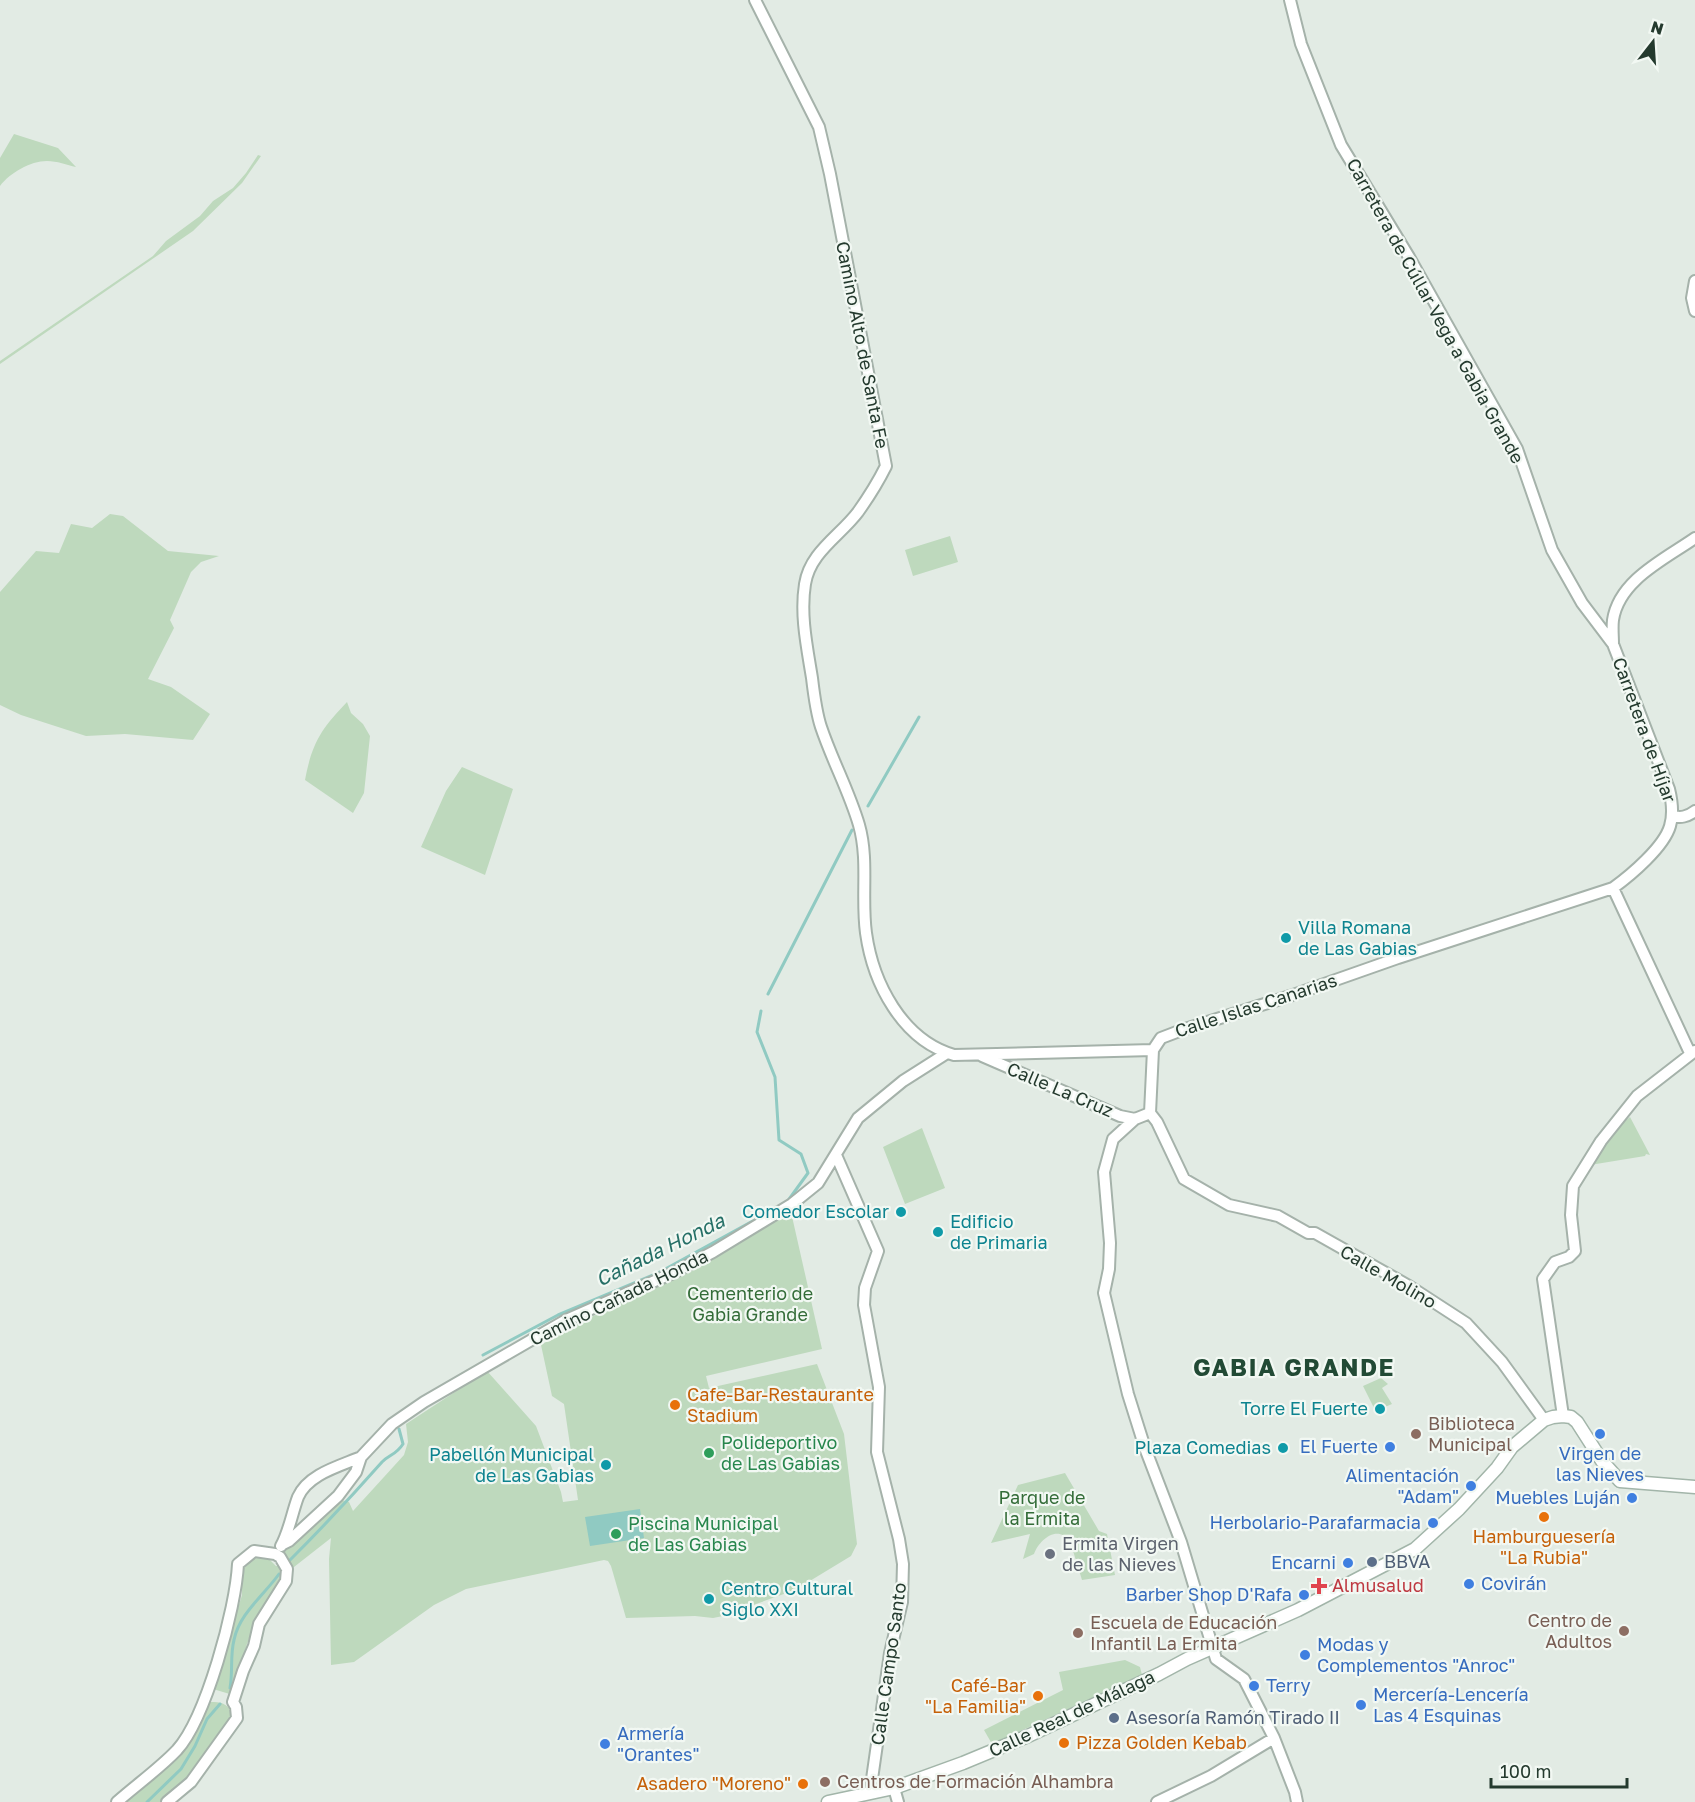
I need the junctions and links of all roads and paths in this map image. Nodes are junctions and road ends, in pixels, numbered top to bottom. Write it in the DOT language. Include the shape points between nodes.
graph roads {
  1 [pos="755,0"];
  2 [pos="1290,0"];
  3 [pos="1695,281"];
  4 [pos="1695,311"];
  5 [pos="1695,538"];
  6 [pos="1613,644"];
  7 [pos="1695,811"];
  8 [pos="1672,816"];
  9 [pos="1613,888"];
  10 [pos="1153,1050"];
  11 [pos="1693,1052"];
  12 [pos="947,1053"];
  13 [pos="979,1055"];
  14 [pos="1150,1113"];
  15 [pos="1135,1119"];
  16 [pos="836,1155"];
  17 [pos="1563,1416"];
  18 [pos="1544,1420"];
  19 [pos="361,1457"];
  20 [pos="1695,1487"];
  21 [pos="284,1544"];
  22 [pos="275,1554"];
  23 [pos="1212,1648"];
  24 [pos="1274,1738"];
  25 [pos="894,1788"];
  26 [pos="870,1793"];
  27 [pos="117,1802"];
  28 [pos="167,1802"];
  29 [pos="828,1802"];
  30 [pos="898,1802"];
  31 [pos="1157,1802"];
  32 [pos="1297,1802"];
  1 -- 12 [label="street, Camino Alto de Santa Fe" via="819,127 886,466 856,514 824,547 806,580 804,622 821,726 859,827 871,957 904,1023"];
  2 -- 6 [label="street, Carretera de Cúllar Vega a Gabia Grande" via="1301,44 1341,145 1517,449 1552,550 1582,603"];
  3 -- 4 [label="street"];
  5 -- 6 [label="street" via="1625,590 1613,620"];
  6 -- 8 [label="street, Carretera de Híjar" via="1669,789"];
  7 -- 8 [label="street" via="1689,816"];
  8 -- 9 [label="street" via="1660,843"];
  9 -- 10 [label="street, Calle Islas Canarias" via="1182,1030 1161,1038"];
  9 -- 11 [label="street"];
  10 -- 13 [label="street"];
  10 -- 14 [label="street"];
  11 -- 17 [label="street" via="1632,1102 1573,1186 1575,1251 1555,1262 1544,1279"];
  12 -- 13 [label="street"];
  12 -- 16 [label="street, Camino Cañada Honda" via="903,1081 858,1118"];
  13 -- 15 [label="street, Calle La Cruz"];
  14 -- 15 [label="street, Calle La Cruz"];
  14 -- 18 [label="street, Calle Molino" via="1184,1179 1229,1205 1278,1216 1315,1233 1460,1318 1502,1362"];
  15 -- 23 [label="street" via="1113,1138 1104,1172 1110,1243 1104,1293 1128,1394 1181,1542"];
  16 -- 19 [label="street, Camino Cañada Honda" via="818,1184 792,1204 673,1273 566,1320 424,1402 392,1424"];
  16 -- 26 [label="street, Calle Campo Santo" via="878,1251 864,1293 864,1305 879,1387 878,1452 903,1564 902,1602 890,1653"];
  17 -- 18 [label="main road, Calle Real de Málaga"];
  17 -- 20 [label="main road" via="1577,1422 1620,1481"];
  18 -- 23 [label="main road, Calle Real de Málaga" via="1512,1447 1459,1509 1415,1549 1298,1610"];
  19 -- 21 [label="street" via="356,1472 338,1496"];
  19 -- 21 [label="street" via="305,1485"];
  21 -- 22 [label="street"];
  22 -- 27 [label="street" via="254,1551 238,1564 233,1603 194,1726 177,1750"];
  22 -- 28 [label="street" via="287,1569 286,1581 259,1624 233,1702 237,1718 191,1782"];
  23 -- 24 [label="street" via="1216,1659 1244,1679"];
  23 -- 25 [label="main road, Calle Real de Málaga" via="991,1752"];
  24 -- 31 [label="street" via="1211,1776"];
  24 -- 32 [label="street"];
  25 -- 26 [label="main road, Calle Real de Málaga"];
  25 -- 30 [label="street"];
  26 -- 29 [label="main road, Calle Real de Málaga"];
}
